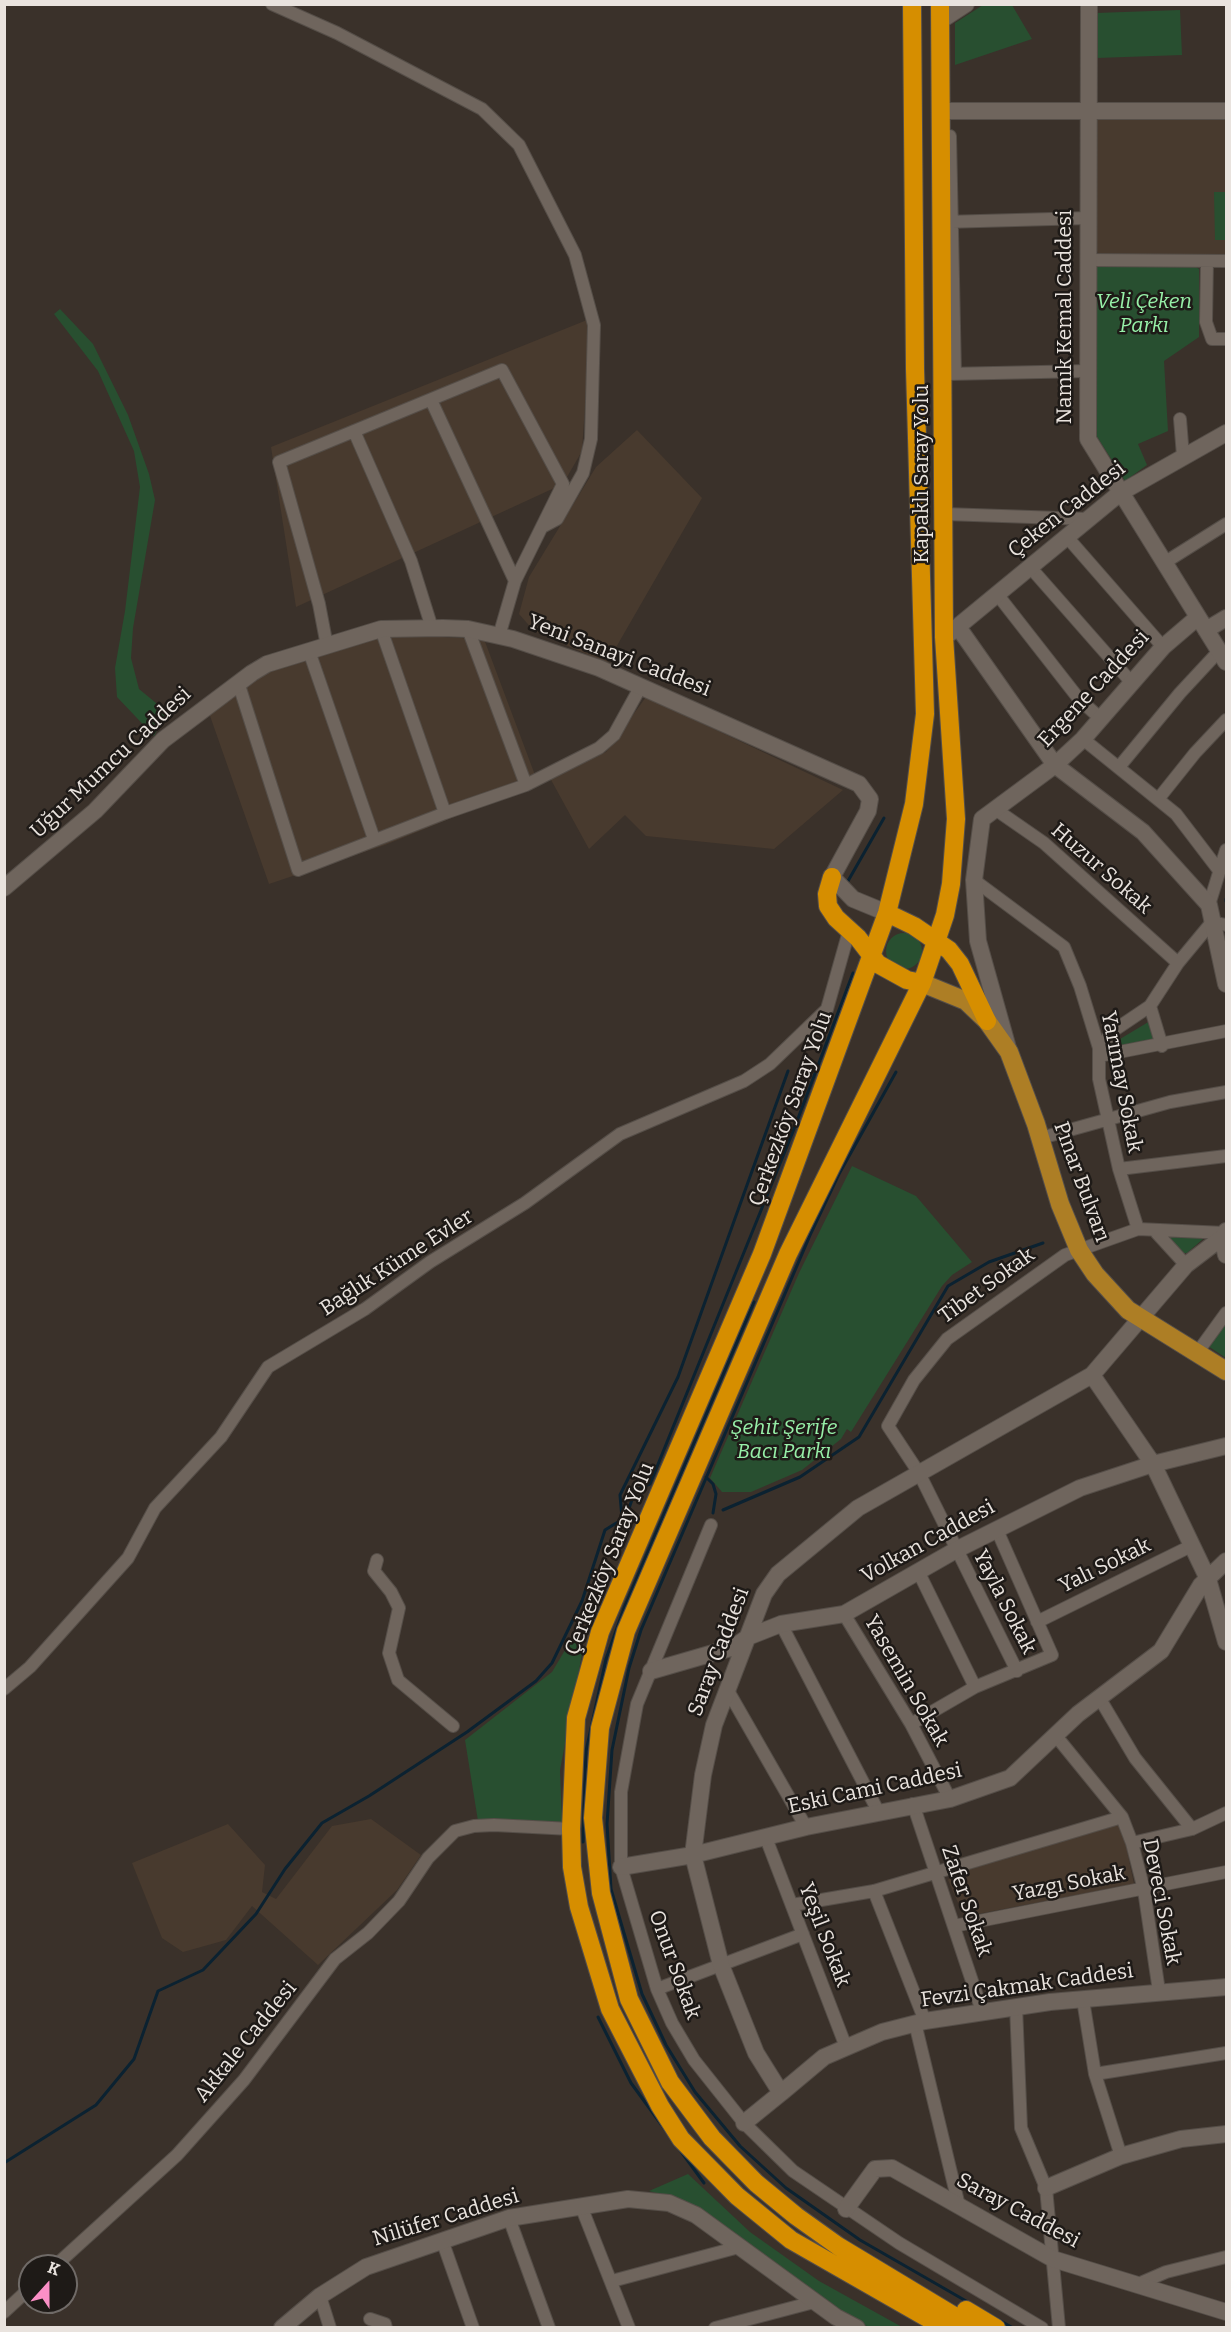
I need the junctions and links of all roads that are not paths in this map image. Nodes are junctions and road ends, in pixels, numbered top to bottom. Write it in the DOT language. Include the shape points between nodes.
graph roads {
  1 [pos="272,4"];
  2 [pos="912,4"];
  3 [pos="966,4"];
  4 [pos="1101,4"];
  5 [pos="1089,5"];
  6 [pos="942,14"];
  7 [pos="945,111"];
  8 [pos="1089,111"];
  9 [pos="1227,111"];
  10 [pos="1088,218"];
  11 [pos="947,222"];
  12 [pos="1088,260"];
  13 [pos="1207,261"];
  14 [pos="1227,261"];
  15 [pos="1227,339"];
  16 [pos="1087,371"];
  17 [pos="949,374"];
  18 [pos="431,400"];
  19 [pos="1180,419"];
  20 [pos="354,431"];
  21 [pos="1227,433"];
  22 [pos="1184,456"];
  23 [pos="1120,493"];
  24 [pos="945,514"];
  25 [pos="1088,519"];
  26 [pos="1227,524"];
  27 [pos="542,527"];
  28 [pos="1067,537"];
  29 [pos="1164,563"];
  30 [pos="1030,567"];
  31 [pos="514,581"];
  32 [pos="997,594"];
  33 [pos="1227,618"];
  34 [pos="1202,624"];
  35 [pos="432,628"];
  36 [pos="381,629"];
  37 [pos="468,629"];
  38 [pos="951,632"];
  39 [pos="499,636"];
  40 [pos="327,646"];
  41 [pos="1163,647"];
  42 [pos="309,651"];
  43 [pos="1223,657"];
  44 [pos="238,682"];
  45 [pos="1132,683"];
  46 [pos="641,686"];
  47 [pos="221,694"];
  48 [pos="1100,718"];
  49 [pos="1227,720"];
  50 [pos="1083,739"];
  51 [pos="1055,765"];
  52 [pos="1119,767"];
  53 [pos="526,785"];
  54 [pos="1159,798"];
  55 [pos="995,809"];
  56 [pos="445,813"];
  57 [pos="375,839"];
  58 [pos="1227,850"];
  59 [pos="1218,869"];
  60 [pos="832,876"];
  61 [pos="974,880"];
  62 [pos="4,888"];
  63 [pos="887,913"];
  64 [pos="1216,917"];
  65 [pos="849,931"];
  66 [pos="937,941"];
  67 [pos="873,955"];
  68 [pos="1178,963"];
  69 [pos="922,983"];
  70 [pos="1227,984"];
  71 [pos="1150,1006"];
  72 [pos="987,1021"];
  73 [pos="1227,1032"];
  74 [pos="1162,1046"];
  75 [pos="1009,1052"];
  76 [pos="1099,1052"];
  77 [pos="1227,1092"];
  78 [pos="1109,1120"];
  79 [pos="1041,1138"];
  80 [pos="1227,1156"];
  81 [pos="1119,1169"];
  82 [pos="1138,1229"];
  83 [pos="1154,1230"];
  84 [pos="1225,1233"];
  85 [pos="1078,1250"];
  86 [pos="1227,1256"];
  87 [pos="1186,1265"];
  88 [pos="1227,1313"];
  89 [pos="1139,1318"];
  90 [pos="1197,1353"];
  91 [pos="1227,1371"];
  92 [pos="1092,1375"];
  93 [pos="888,1426"];
  94 [pos="1227,1446"];
  95 [pos="1153,1464"];
  96 [pos="919,1473"];
  97 [pos="711,1525"];
  98 [pos="997,1530"];
  99 [pos="1191,1546"];
  100 [pos="956,1550"];
  101 [pos="376,1560"];
  102 [pos="1227,1561"];
  103 [pos="918,1571"];
  104 [pos="1208,1579"];
  105 [pos="844,1614"];
  106 [pos="1037,1622"];
  107 [pos="781,1624"];
  108 [pos="748,1636"];
  109 [pos="1227,1642"];
  110 [pos="651,1671"];
  111 [pos="1017,1671"];
  112 [pos="975,1687"];
  113 [pos="4,1689"];
  114 [pos="727,1689"];
  115 [pos="1100,1699"];
  116 [pos="911,1724"];
  117 [pos="453,1726"];
  118 [pos="1056,1736"];
  119 [pos="950,1799"];
  120 [pos="913,1804"];
  121 [pos="878,1812"];
  122 [pos="1227,1813"];
  123 [pos="1122,1817"];
  124 [pos="806,1827"];
  125 [pos="571,1829"];
  126 [pos="1192,1829"];
  127 [pos="765,1838"];
  128 [pos="1132,1843"];
  129 [pos="693,1855"];
  130 [pos="621,1867"];
  131 [pos="1227,1872"];
  132 [pos="936,1874"];
  133 [pos="1144,1890"];
  134 [pos="874,1891"];
  135 [pos="792,1905"];
  136 [pos="954,1926"];
  137 [pos="803,1934"];
  138 [pos="722,1965"];
  139 [pos="1227,1987"];
  140 [pos="657,1989"];
  141 [pos="1159,1991"];
  142 [pos="1083,2000"];
  143 [pos="1016,2006"];
  144 [pos="982,2011"];
  145 [pos="920,2022"];
  146 [pos="846,2047"];
  147 [pos="1227,2053"];
  148 [pos="1095,2074"];
  149 [pos="781,2093"];
  150 [pos="744,2123"];
  151 [pos="1227,2134"];
  152 [pos="1121,2156"];
  153 [pos="1046,2188"];
  154 [pos="581,2206"];
  155 [pos="958,2206"];
  156 [pos="846,2209"];
  157 [pos="509,2218"];
  158 [pos="442,2240"];
  159 [pos="838,2246"];
  160 [pos="739,2247"];
  161 [pos="68,2254"];
  162 [pos="1227,2257"];
  163 [pos="1053,2259"];
  164 [pos="832,2265"];
  165 [pos="612,2280"];
  166 [pos="1136,2284"];
  167 [pos="320,2296"];
  168 [pos="18,2299"];
  169 [pos="814,2302"];
  170 [pos="4,2312"];
  171 [pos="1227,2312"];
  172 [pos="370,2319"];
  173 [pos="282,2328"];
  174 [pos="330,2328"];
  175 [pos="386,2328"];
  176 [pos="472,2328"];
  177 [pos="549,2328"];
  178 [pos="629,2328"];
  179 [pos="715,2328"];
  180 [pos="857,2328"];
  181 [pos="921,2328"];
  182 [pos="945,2328"];
  183 [pos="975,2328"];
  184 [pos="996,2328"];
  185 [pos="1042,2328"];
  186 [pos="1059,2328"];
  1 -- 27 [label="street" via="337,33 482,109 519,145 575,255 594,325 591,439 583,473 557,519"];
  2 -- 63 [label="highway, Kapaklı Saray Yolu" via="915,369 925,714 914,804"];
  3 -- 6 [label="street"];
  4 -- 5 [label="street"];
  5 -- 8 [label="street, Namık Kemal Caddesi"];
  6 -- 7 [label="highway, Kapaklı Saray Yolu"];
  7 -- 8 [label="street"];
  7 -- 11 [label="highway, Kapaklı Saray Yolu"];
  8 -- 9 [label="street"];
  8 -- 10 [label="street, Namık Kemal Caddesi"];
  10 -- 11 [label="street"];
  10 -- 12 [label="street, Namık Kemal Caddesi"];
  11 -- 17 [label="highway, Kapaklı Saray Yolu"];
  12 -- 13 [label="street"];
  12 -- 16 [label="street, Namık Kemal Caddesi"];
  13 -- 14 [label="street"];
  13 -- 15 [label="street" via="1206,322 1212,339"];
  16 -- 17 [label="street"];
  16 -- 23 [label="street, Namık Kemal Caddesi" via="1088,440"];
  17 -- 24 [label="highway, Kapaklı Saray Yolu"];
  18 -- 20 [label="street"];
  18 -- 27 [label="street" via="502,370 563,484"];
  18 -- 31 [label="street"];
  19 -- 22 [label="street"];
  20 -- 35 [label="street" via="411,561"];
  20 -- 40 [label="street" via="279,462"];
  21 -- 22 [label="street, Çeken Caddesi"];
  22 -- 23 [label="street, Çeken Caddesi"];
  23 -- 25 [label="street, Çeken Caddesi"];
  23 -- 29 [label="street, Namık Kemal Caddesi"];
  24 -- 25 [label="street"];
  24 -- 38 [label="highway, Kapaklı Saray Yolu"];
  25 -- 28 [label="street, Çeken Caddesi"];
  26 -- 29 [label="street"];
  27 -- 31 [label="street"];
  28 -- 30 [label="street, Çeken Caddesi"];
  28 -- 41 [label="street"];
  29 -- 34 [label="street, Namık Kemal Caddesi"];
  30 -- 32 [label="street, Çeken Caddesi"];
  30 -- 45 [label="street"];
  31 -- 39 [label="street"];
  32 -- 38 [label="street, Çeken Caddesi"];
  32 -- 48 [label="street" via="1079,699"];
  33 -- 34 [label="street, Ergene Caddesi"];
  34 -- 41 [label="street, Ergene Caddesi"];
  34 -- 43 [label="street, Namık Kemal Caddesi"];
  35 -- 36 [label="street, Yeni Sanayi Caddesi"];
  35 -- 37 [label="street, Yeni Sanayi Caddesi"];
  36 -- 40 [label="street, Yeni Sanayi Caddesi"];
  36 -- 56 [label="street"];
  37 -- 39 [label="street, Yeni Sanayi Caddesi"];
  37 -- 53 [label="street"];
  38 -- 51 [label="street"];
  38 -- 66 [label="highway, Kapaklı Saray Yolu" via="956,819 951,884"];
  39 -- 46 [label="street, Yeni Sanayi Caddesi" via="599,668"];
  40 -- 42 [label="street, Yeni Sanayi Caddesi"];
  41 -- 45 [label="street, Ergene Caddesi"];
  42 -- 44 [label="street, Yeni Sanayi Caddesi" via="267,664"];
  42 -- 57 [label="street"];
  43 -- 52 [label="street" via="1180,693"];
  44 -- 47 [label="street, Yeni Sanayi Caddesi"];
  44 -- 57 [label="street" via="298,870"];
  45 -- 48 [label="street, Ergene Caddesi"];
  46 -- 53 [label="street" via="614,735 599,748"];
  46 -- 60 [label="street, Yeni Sanayi Caddesi" via="859,784 870,799 868,811"];
  47 -- 62 [label="street, Uğur Mumcu Caddesi" via="163,740 95,811"];
  48 -- 50 [label="street, Ergene Caddesi"];
  49 -- 54 [label="street"];
  50 -- 51 [label="street, Ergene Caddesi"];
  50 -- 52 [label="street"];
  51 -- 55 [label="street, Ergene Caddesi"];
  51 -- 64 [label="street" via="1143,832"];
  52 -- 54 [label="street"];
  53 -- 56 [label="street"];
  54 -- 59 [label="street"];
  55 -- 61 [label="street, Ergene Caddesi" via="982,819"];
  55 -- 68 [label="street, Huzur Sokak" via="1044,843"];
  56 -- 57 [label="street"];
  58 -- 59 [label="street"];
  59 -- 64 [label="street"];
  60 -- 63 [label="street" via="853,899"];
  60 -- 65 [label="highway" via="828,906"];
  61 -- 75 [label="street, Ergene Caddesi" via="978,941"];
  61 -- 76 [label="street, Yarımay Sokak" via="1064,947"];
  63 -- 66 [label="highway"];
  63 -- 67 [label="highway, Kapaklı Saray Yolu"];
  64 -- 68 [label="street"];
  64 -- 70 [label="street"];
  65 -- 67 [label="highway"];
  65 -- 113 [label="street, Bağlık Küme Evler" via="827,1009 770,1064 744,1081 620,1134 525,1203 268,1367 221,1437 155,1508 128,1558 30,1667"];
  66 -- 69 [label="highway, Çerkezköy Saray Yolu"];
  66 -- 72 [label="highway" via="960,964"];
  67 -- 69 [label="highway" via="878,964 891,972"];
  67 -- 125 [label="highway, Çerkezköy Saray Yolu" via="762,1254 600,1632 576,1718"];
  68 -- 71 [label="street"];
  69 -- 72 [label="main road, Pınar Bulvarı" via="966,1001"];
  69 -- 159 [label="highway, Çerkezköy Saray Yolu" via="788,1254 626,1631 600,1728 593,1818 601,1893 629,1999 670,2082 733,2162"];
  71 -- 74 [label="street"];
  71 -- 76 [label="street" via="1113,1031"];
  72 -- 75 [label="main road, Pınar Bulvarı"];
  73 -- 74 [label="street"];
  74 -- 76 [label="street"];
  75 -- 79 [label="main road, Pınar Bulvarı"];
  76 -- 78 [label="street, Yarımay Sokak" via="1099,1080"];
  77 -- 78 [label="street" via="1170,1102"];
  78 -- 79 [label="street"];
  78 -- 81 [label="street, Yarımay Sokak"];
  79 -- 85 [label="main road, Pınar Bulvarı"];
  80 -- 81 [label="street"];
  81 -- 82 [label="street, Yarımay Sokak"];
  82 -- 83 [label="street"];
  82 -- 85 [label="street, Tibet Sokak"];
  83 -- 84 [label="street"];
  83 -- 87 [label="street"];
  84 -- 86 [label="street"];
  84 -- 87 [label="street, Saray Caddesi"];
  85 -- 89 [label="main road, Pınar Bulvarı" via="1095,1274"];
  85 -- 93 [label="street, Tibet Sokak" via="1039,1272 946,1339 914,1380"];
  87 -- 89 [label="street, Saray Caddesi"];
  88 -- 90 [label="street"];
  89 -- 90 [label="main road, Pınar Bulvarı"];
  89 -- 92 [label="street, Saray Caddesi"];
  90 -- 91 [label="main road, Pınar Bulvarı"];
  92 -- 95 [label="street"];
  92 -- 96 [label="street, Saray Caddesi"];
  93 -- 96 [label="street, Yayla Sokak"];
  94 -- 95 [label="street, Volkan Caddesi"];
  95 -- 98 [label="street, Volkan Caddesi" via="1080,1488"];
  95 -- 99 [label="street"];
  96 -- 100 [label="street, Yayla Sokak"];
  96 -- 108 [label="street, Saray Caddesi" via="858,1508 778,1574 764,1594"];
  97 -- 110 [label="street, Onur Sokak"];
  98 -- 100 [label="street, Volkan Caddesi"];
  98 -- 106 [label="street"];
  99 -- 104 [label="street"];
  99 -- 106 [label="street, Yalı Sokak"];
  100 -- 103 [label="street, Volkan Caddesi"];
  100 -- 111 [label="street, Yayla Sokak"];
  101 -- 117 [label="street" via="374,1571 399,1608 389,1653 398,1680"];
  102 -- 104 [label="street, Eski Cami Caddesi"];
  103 -- 105 [label="street, Volkan Caddesi"];
  103 -- 112 [label="street"];
  104 -- 109 [label="street"];
  104 -- 115 [label="street, Eski Cami Caddesi" via="1161,1652"];
  105 -- 107 [label="street, Volkan Caddesi"];
  105 -- 116 [label="street, Yasemin Sokak"];
  106 -- 111 [label="street" via="1052,1655"];
  107 -- 108 [label="street, Volkan Caddesi"];
  107 -- 121 [label="street"];
  108 -- 110 [label="street, Volkan Caddesi" via="734,1647"];
  108 -- 114 [label="street, Saray Caddesi"];
  110 -- 130 [label="street, Onur Sokak" via="637,1704 621,1792"];
  111 -- 112 [label="street"];
  112 -- 116 [label="street"];
  114 -- 124 [label="street"];
  114 -- 129 [label="street, Saray Caddesi" via="703,1775"];
  115 -- 118 [label="street, Eski Cami Caddesi"];
  115 -- 126 [label="street" via="1135,1758"];
  116 -- 119 [label="street, Yasemin Sokak"];
  118 -- 119 [label="street, Eski Cami Caddesi" via="1010,1778"];
  118 -- 123 [label="street, Deveci Sokak"];
  119 -- 120 [label="street, Eski Cami Caddesi"];
  120 -- 121 [label="street, Eski Cami Caddesi"];
  120 -- 132 [label="street, Zafer Sokak"];
  121 -- 124 [label="street, Eski Cami Caddesi"];
  122 -- 126 [label="street"];
  123 -- 128 [label="street, Deveci Sokak"];
  123 -- 132 [label="street"];
  124 -- 127 [label="street, Eski Cami Caddesi"];
  125 -- 161 [label="street, Akkale Caddesi" via="494,1825 455,1832 428,1858 399,1901 336,1959 244,2079 177,2154"];
  125 -- 164 [label="highway, Çerkezköy Saray Yolu" via="579,1907 610,2009 660,2106 681,2139 737,2196 791,2240"];
  126 -- 128 [label="street"];
  127 -- 129 [label="street, Eski Cami Caddesi"];
  127 -- 135 [label="street, Yeşil Sokak"];
  128 -- 133 [label="street, Deveci Sokak"];
  129 -- 130 [label="street, Eski Cami Caddesi"];
  129 -- 138 [label="street, Saray Caddesi"];
  130 -- 140 [label="street, Onur Sokak"];
  131 -- 133 [label="street, Yazgı Sokak"];
  132 -- 134 [label="street"];
  132 -- 136 [label="street, Zafer Sokak"];
  133 -- 136 [label="street, Yazgı Sokak"];
  133 -- 141 [label="street, Deveci Sokak"];
  134 -- 135 [label="street"];
  134 -- 145 [label="street"];
  135 -- 137 [label="street, Yeşil Sokak"];
  136 -- 144 [label="street, Zafer Sokak"];
  137 -- 138 [label="street"];
  137 -- 146 [label="street, Yeşil Sokak"];
  138 -- 140 [label="street"];
  138 -- 149 [label="street, Saray Caddesi" via="756,2054"];
  139 -- 141 [label="street, Fevzi Çakmak Caddesi"];
  140 -- 150 [label="street, Onur Sokak" via="694,2060"];
  141 -- 142 [label="street, Fevzi Çakmak Caddesi"];
  142 -- 143 [label="street, Fevzi Çakmak Caddesi"];
  142 -- 148 [label="street"];
  143 -- 144 [label="street, Fevzi Çakmak Caddesi"];
  143 -- 153 [label="street" via="1021,2128"];
  144 -- 145 [label="street, Fevzi Çakmak Caddesi"];
  145 -- 146 [label="street, Fevzi Çakmak Caddesi"];
  145 -- 155 [label="street"];
  146 -- 149 [label="street, Fevzi Çakmak Caddesi" via="824,2057"];
  147 -- 148 [label="street"];
  148 -- 152 [label="street"];
  149 -- 150 [label="street"];
  150 -- 156 [label="street, Onur Sokak" via="793,2171"];
  151 -- 152 [label="street" via="1181,2139"];
  152 -- 153 [label="street"];
  153 -- 163 [label="street"];
  154 -- 157 [label="street, Nilüfer Caddesi"];
  154 -- 160 [label="street, Nilüfer Caddesi" via="628,2199 669,2203 696,2215"];
  154 -- 165 [label="street"];
  155 -- 156 [label="street, Saray Caddesi" via="892,2168 875,2169"];
  155 -- 163 [label="street, Saray Caddesi"];
  156 -- 185 [label="street, Onur Sokak"];
  157 -- 158 [label="street, Nilüfer Caddesi"];
  157 -- 177 [label="street"];
  158 -- 167 [label="street, Nilüfer Caddesi" via="366,2267"];
  158 -- 176 [label="street"];
  159 -- 183 [label="highway"];
  159 -- 184 [label="highway"];
  160 -- 165 [label="street"];
  160 -- 169 [label="street, Nilüfer Caddesi"];
  162 -- 166 [label="street"];
  163 -- 166 [label="street, Saray Caddesi"];
  163 -- 186 [label="street"];
  164 -- 181 [label="highway" via="886,2307"];
  164 -- 182 [label="highway"];
  165 -- 178 [label="street"];
  166 -- 171 [label="street, Saray Caddesi"];
  167 -- 173 [label="street, Nilüfer Caddesi"];
  167 -- 174 [label="street"];
  168 -- 170 [label="street"];
  169 -- 179 [label="street"];
  169 -- 180 [label="street, Nilüfer Caddesi"];
  172 -- 175 [label="street"];
}
